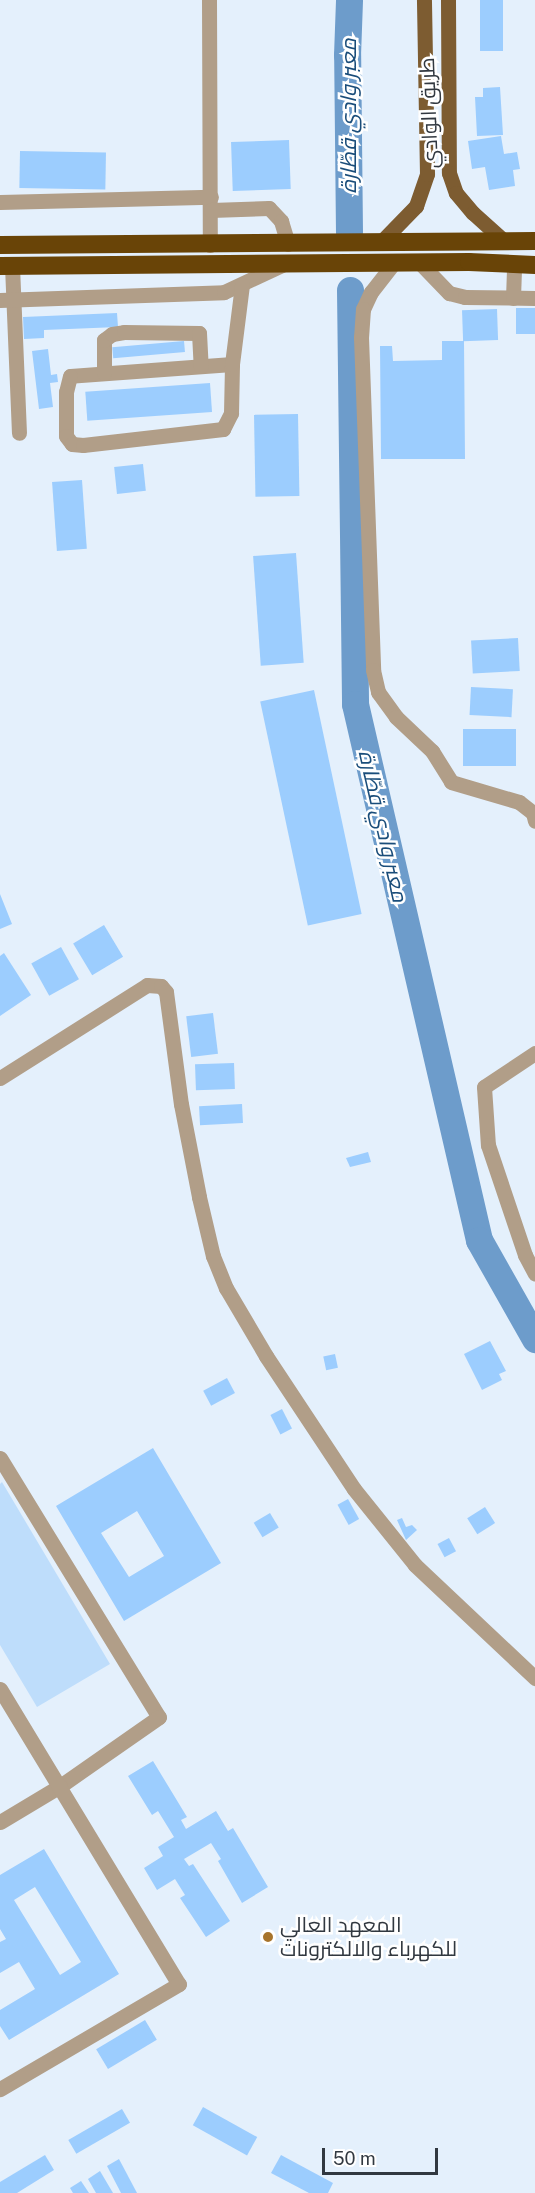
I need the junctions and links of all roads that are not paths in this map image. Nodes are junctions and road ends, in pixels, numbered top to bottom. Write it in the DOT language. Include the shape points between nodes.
graph roads {
  1 [pos="208,0"];
  2 [pos="424,0"];
  3 [pos="448,0"];
  4 [pos="449,172"];
  5 [pos="427,174"];
  6 [pos="0,202"];
  7 [pos="211,203"];
  8 [pos="504,241"];
  9 [pos="535,241"];
  10 [pos="380,243"];
  11 [pos="288,244"];
  12 [pos="0,245"];
  13 [pos="210,245"];
  14 [pos="289,262"];
  15 [pos="420,263"];
  16 [pos="393,264"];
  17 [pos="514,265"];
  18 [pos="535,265"];
  19 [pos="6,266"];
  20 [pos="242,285"];
  21 [pos="513,298"];
  22 [pos="535,298"];
  23 [pos="7,300"];
  24 [pos="232,364"];
  25 [pos="201,366"];
  26 [pos="104,373"];
  27 [pos="19,433"];
  28 [pos="535,821"];
  29 [pos="535,1053"];
  30 [pos="0,1078"];
  31 [pos="530,1252"];
  32 [pos="535,1274"];
  33 [pos="0,1458"];
  34 [pos="535,1678"];
  35 [pos="0,1689"];
  36 [pos="60,1786"];
  37 [pos="0,1822"];
  38 [pos="0,2089"];
  1 -- 7 [label="street"];
  2 -- 5 [label="main road, طريق الوادي"];
  3 -- 4 [label="main road, طريق الوادي"];
  4 -- 5 [label="main road"];
  4 -- 8 [label="main road, طريق الوادي" via="456,193"];
  5 -- 10 [label="main road, طريق الوادي" via="416,206"];
  6 -- 7 [label="street"];
  7 -- 11 [label="street" via="269,208 281,221"];
  7 -- 13 [label="street"];
  8 -- 9 [label="highway"];
  8 -- 10 [label="highway"];
  10 -- 11 [label="highway"];
  11 -- 13 [label="highway"];
  12 -- 13 [label="highway"];
  14 -- 16 [label="highway"];
  14 -- 19 [label="highway"];
  14 -- 20 [label="street"];
  15 -- 16 [label="highway"];
  15 -- 17 [label="highway"];
  15 -- 21 [label="street" via="449,292 465,297"];
  16 -- 28 [label="street" via="363,309 361,337 373,670 378,692 396,717 432,751 452,782 519,802"];
  17 -- 18 [label="highway"];
  17 -- 21 [label="street"];
  19 -- 23 [label="street"];
  20 -- 23 [label="street" via="224,292"];
  20 -- 24 [label="street"];
  21 -- 22 [label="street"];
  23 -- 27 [label="street"];
  24 -- 25 [label="street"];
  24 -- 26 [label="street" via="231,413 223,429 72,444 66,436 70,376"];
  25 -- 26 [label="street"];
  25 -- 26 [label="street" via="199,333 124,332 104,340"];
  29 -- 31 [label="street" via="484,1087 488,1145"];
  30 -- 34 [label="street" via="147,985 161,986 166,992 199,1197 213,1256 226,1288 354,1489 415,1565"];
  31 -- 32 [label="street"];
  33 -- 36 [label="street" via="159,1717"];
  35 -- 36 [label="street"];
  36 -- 37 [label="street"];
  36 -- 38 [label="street" via="178,1984"];
}
